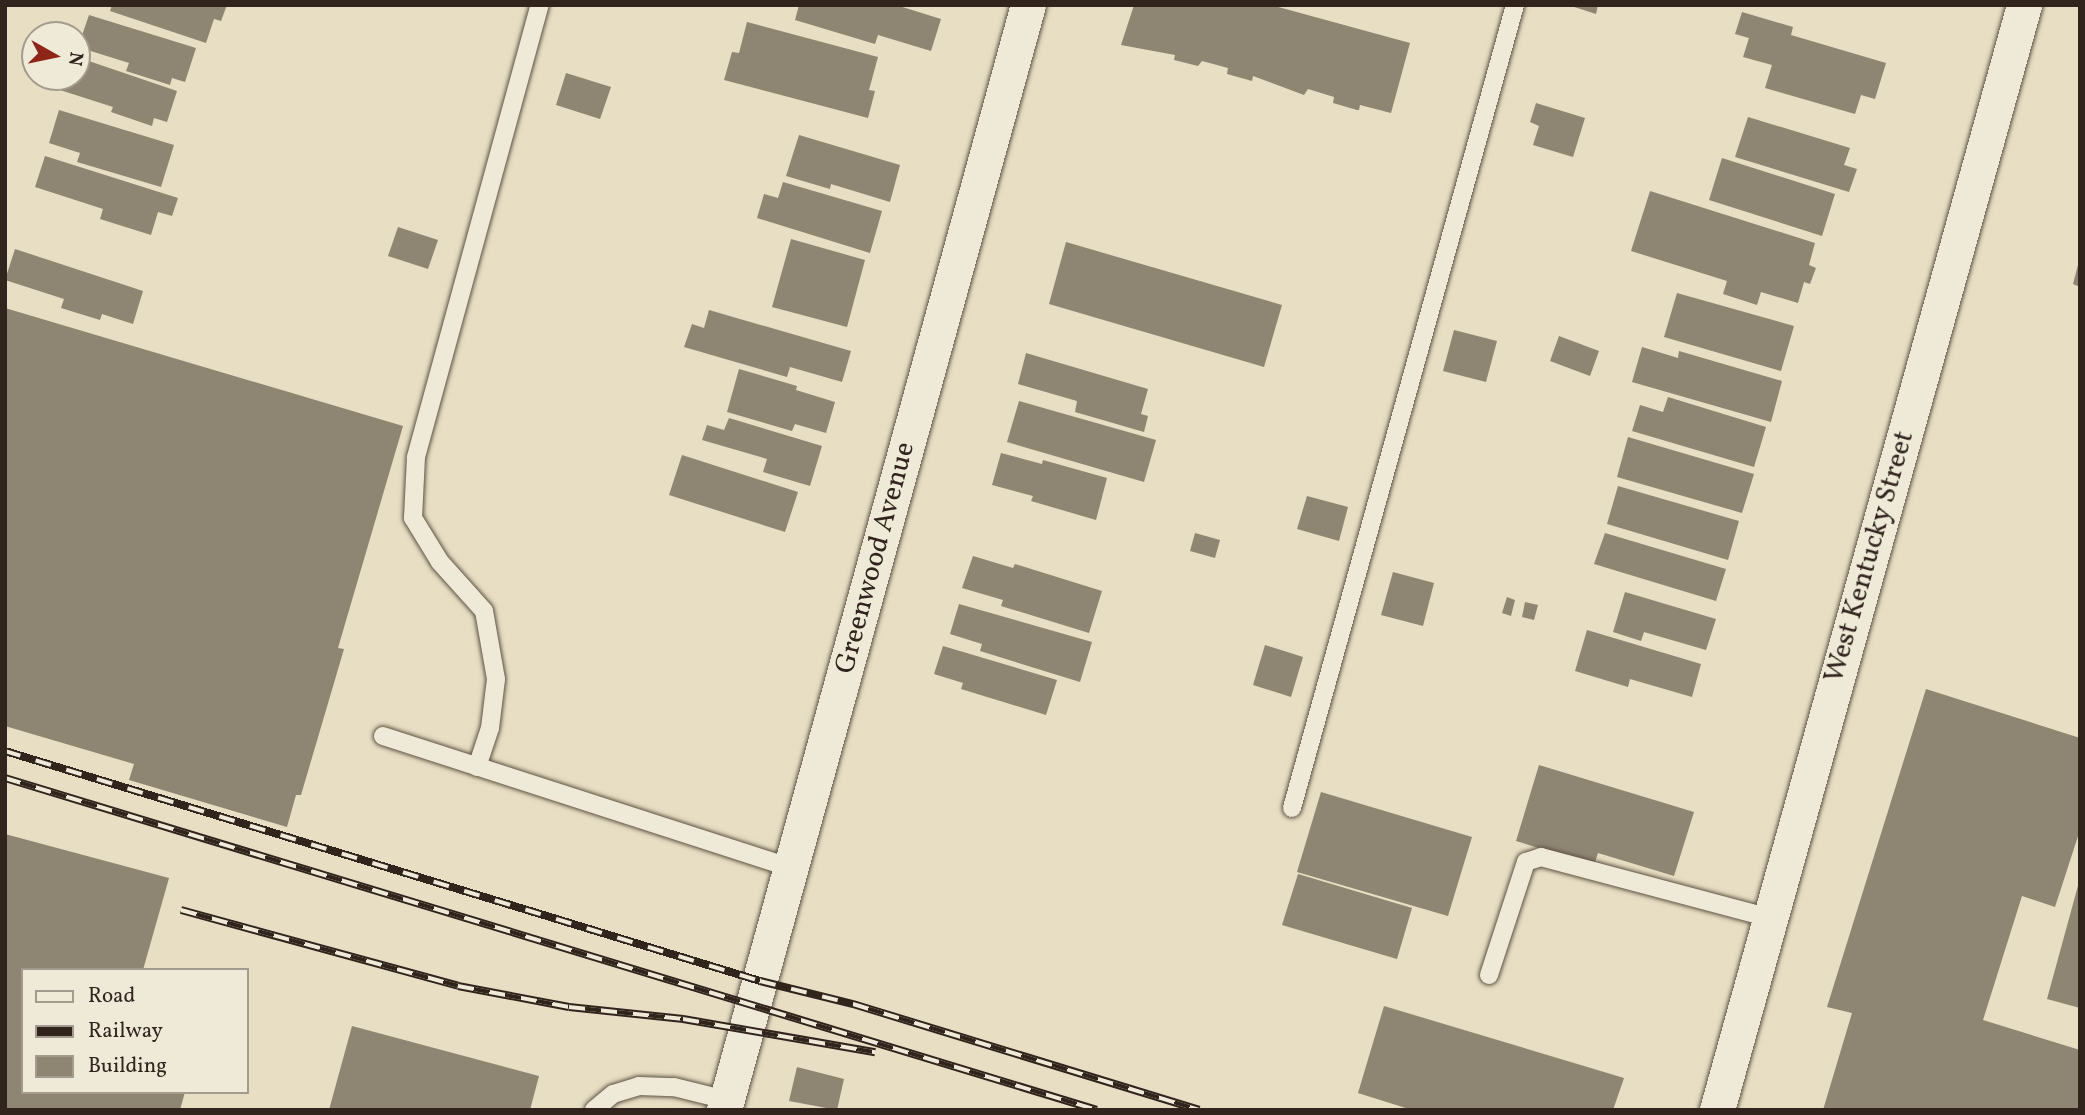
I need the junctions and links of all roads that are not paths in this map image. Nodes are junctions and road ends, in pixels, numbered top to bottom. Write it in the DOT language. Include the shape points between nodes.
graph roads {
  1 [pos="540,5"];
  2 [pos="1028,5"];
  3 [pos="1515,5"];
  4 [pos="2024,5"];
  5 [pos="383,736"];
  6 [pos="477,766"];
  7 [pos="1292,808"];
  8 [pos="791,868"];
  9 [pos="1770,918"];
  10 [pos="1489,975"];
  11 [pos="725,1105"];
  12 [pos="594,1110"];
  13 [pos="1717,1110"];
  1 -- 6 [label="lane" via="415,457 413,518 440,562 484,611 496,678 490,728"];
  2 -- 8 [label="street, Greenwood Avenue"];
  3 -- 7 [label="lane"];
  4 -- 9 [label="street, West Kentucky Street"];
  5 -- 6 [label="lane"];
  6 -- 8 [label="lane"];
  8 -- 11 [label="street, Greenwood Avenue"];
  9 -- 10 [label="lane" via="1541,857 1526,862"];
  9 -- 13 [label="street, West Kentucky Street"];
  11 -- 12 [label="lane" via="674,1087 639,1086 613,1094"];
}
